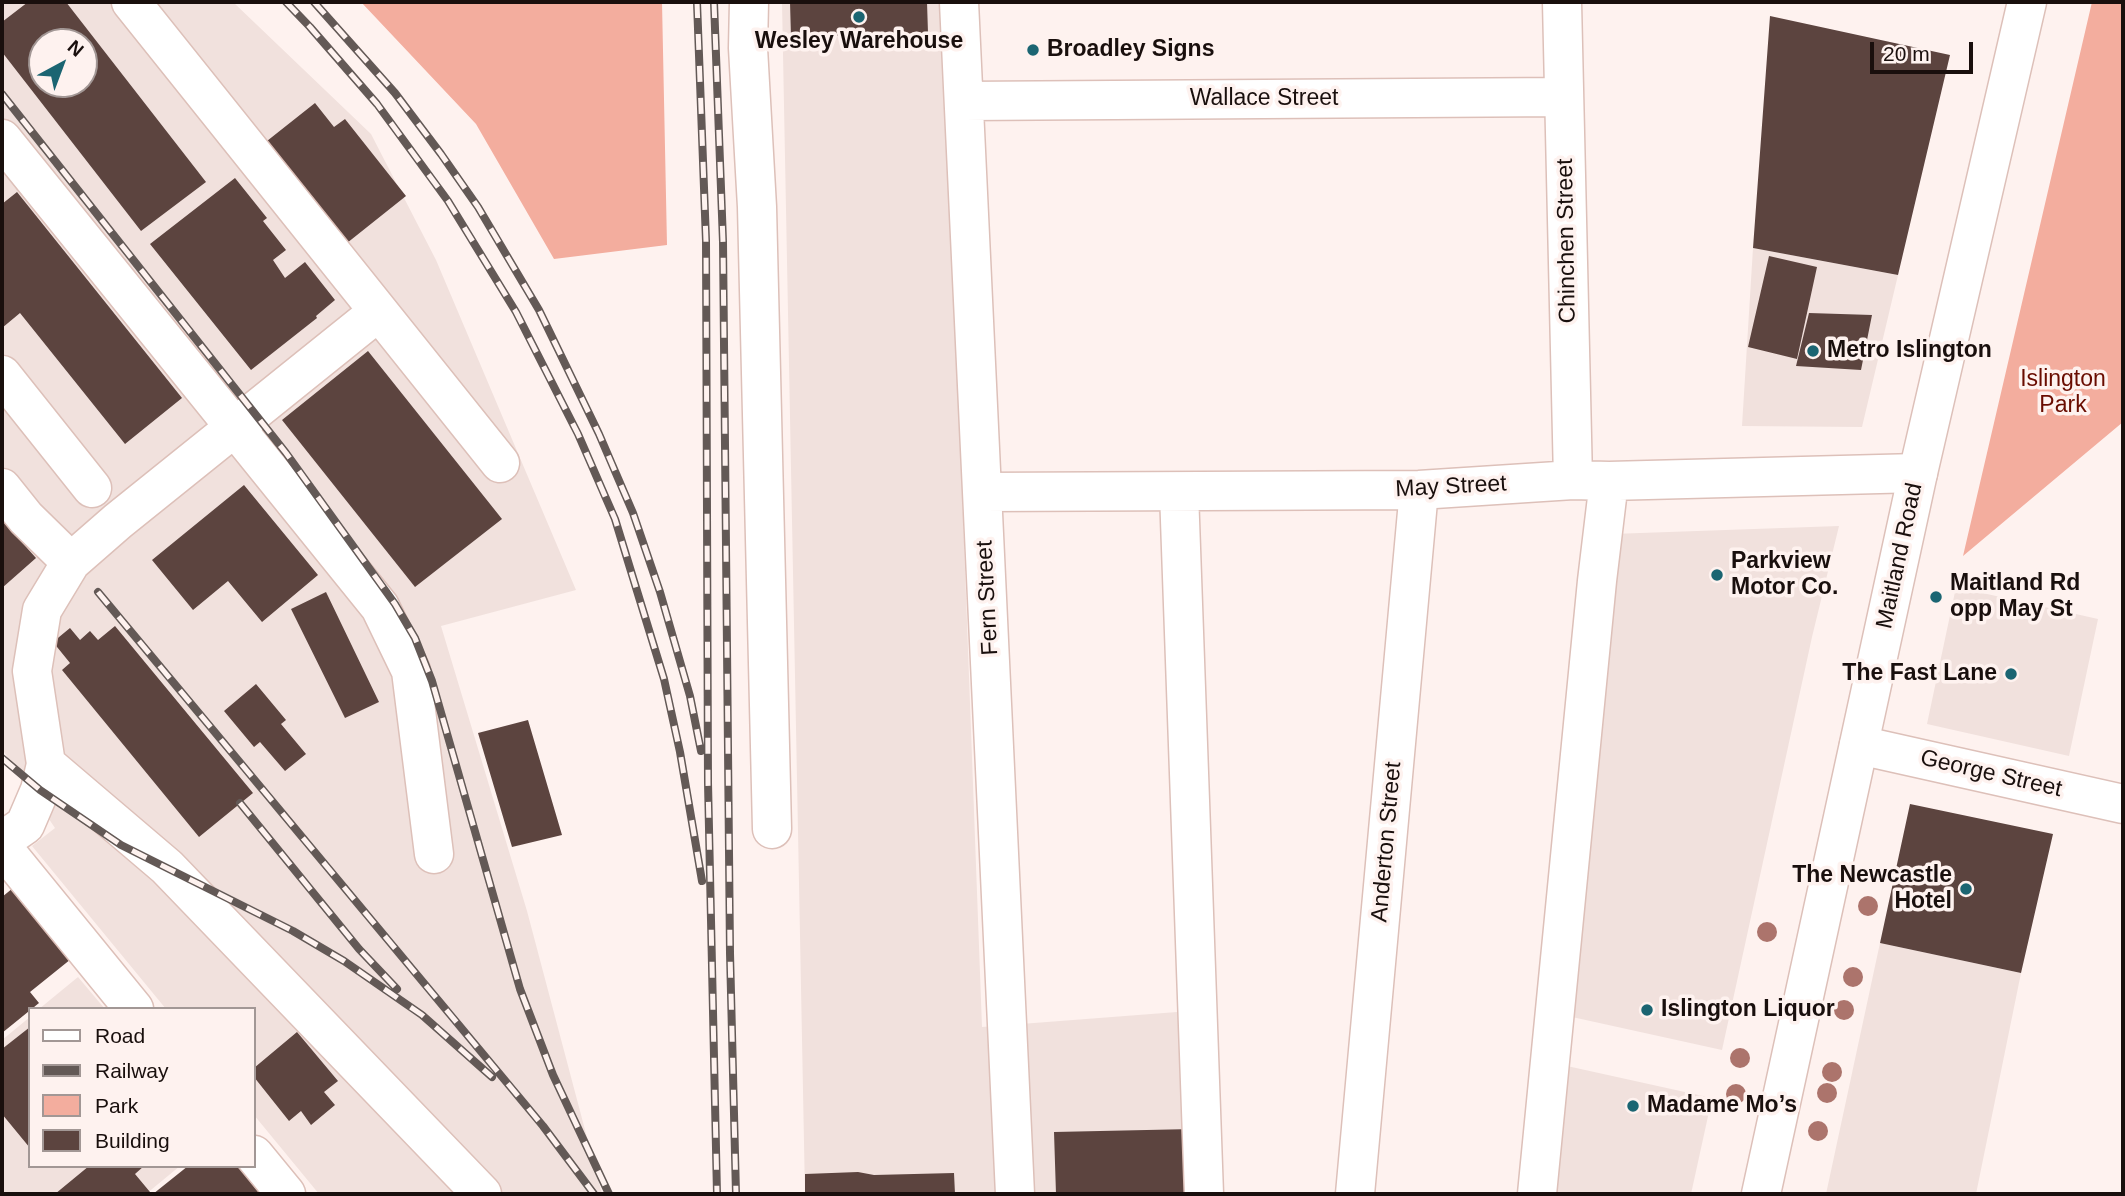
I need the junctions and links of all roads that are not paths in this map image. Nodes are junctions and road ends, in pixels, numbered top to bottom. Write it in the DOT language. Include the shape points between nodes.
graph roads {
  1 [pos="131,2"];
  2 [pos="749,2"];
  3 [pos="959,2"];
  4 [pos="1562,2"];
  5 [pos="2027,2"];
  6 [pos="1564,97"];
  7 [pos="964,102"];
  8 [pos="2,139"];
  9 [pos="378,312"];
  10 [pos="2,375"];
  11 [pos="234,427"];
  12 [pos="500,463"];
  13 [pos="1918,473"];
  14 [pos="1591,481"];
  15 [pos="2,488"];
  16 [pos="92,488"];
  17 [pos="1419,490"];
  18 [pos="983,492"];
  19 [pos="1179,492"];
  20 [pos="71,562"];
  21 [pos="1859,745"];
  22 [pos="46,764"];
  23 [pos="2123,804"];
  24 [pos="772,829"];
  25 [pos="2,841"];
  26 [pos="2,847"];
  27 [pos="434,854"];
  28 [pos="132,1007"];
  29 [pos="256,1157"];
  30 [pos="286,1194"];
  31 [pos="482,1194"];
  32 [pos="1015,1194"];
  33 [pos="1203,1194"];
  34 [pos="1355,1194"];
  35 [pos="1537,1194"];
  36 [pos="1761,1194"];
  1 -- 9 [label="street"];
  2 -- 24 [label="street"];
  3 -- 7 [label="street, Fern Street"];
  4 -- 6 [label="street, Chinchen Street"];
  5 -- 13 [label="street, Maitland Road"];
  6 -- 7 [label="street, Wallace Street"];
  6 -- 14 [label="street, Chinchen Street"];
  7 -- 18 [label="street, Fern Street"];
  8 -- 11 [label="street"];
  9 -- 11 [label="street"];
  9 -- 12 [label="street"];
  10 -- 16 [label="street"];
  11 -- 20 [label="street"];
  11 -- 27 [label="street" via="380,607 411,671"];
  13 -- 14 [label="street, May Street"];
  13 -- 21 [label="street, Maitland Road"];
  14 -- 17 [label="street, May Street"];
  14 -- 35 [label="street, Chinchen Street" via="1595,595"];
  15 -- 20 [label="street"];
  17 -- 19 [label="street, May Street"];
  17 -- 34 [label="street, Anderton Street"];
  18 -- 19 [label="street, May Street"];
  18 -- 32 [label="street, Fern Street"];
  19 -- 33 [label="street"];
  20 -- 22 [label="street" via="42,610 32,671"];
  21 -- 23 [label="street, George Street"];
  21 -- 36 [label="street, Maitland Road"];
  22 -- 25 [label="street" via="25,824"];
  22 -- 31 [label="street" via="167,867"];
  26 -- 28 [label="street"];
  29 -- 30 [label="street"];
}
